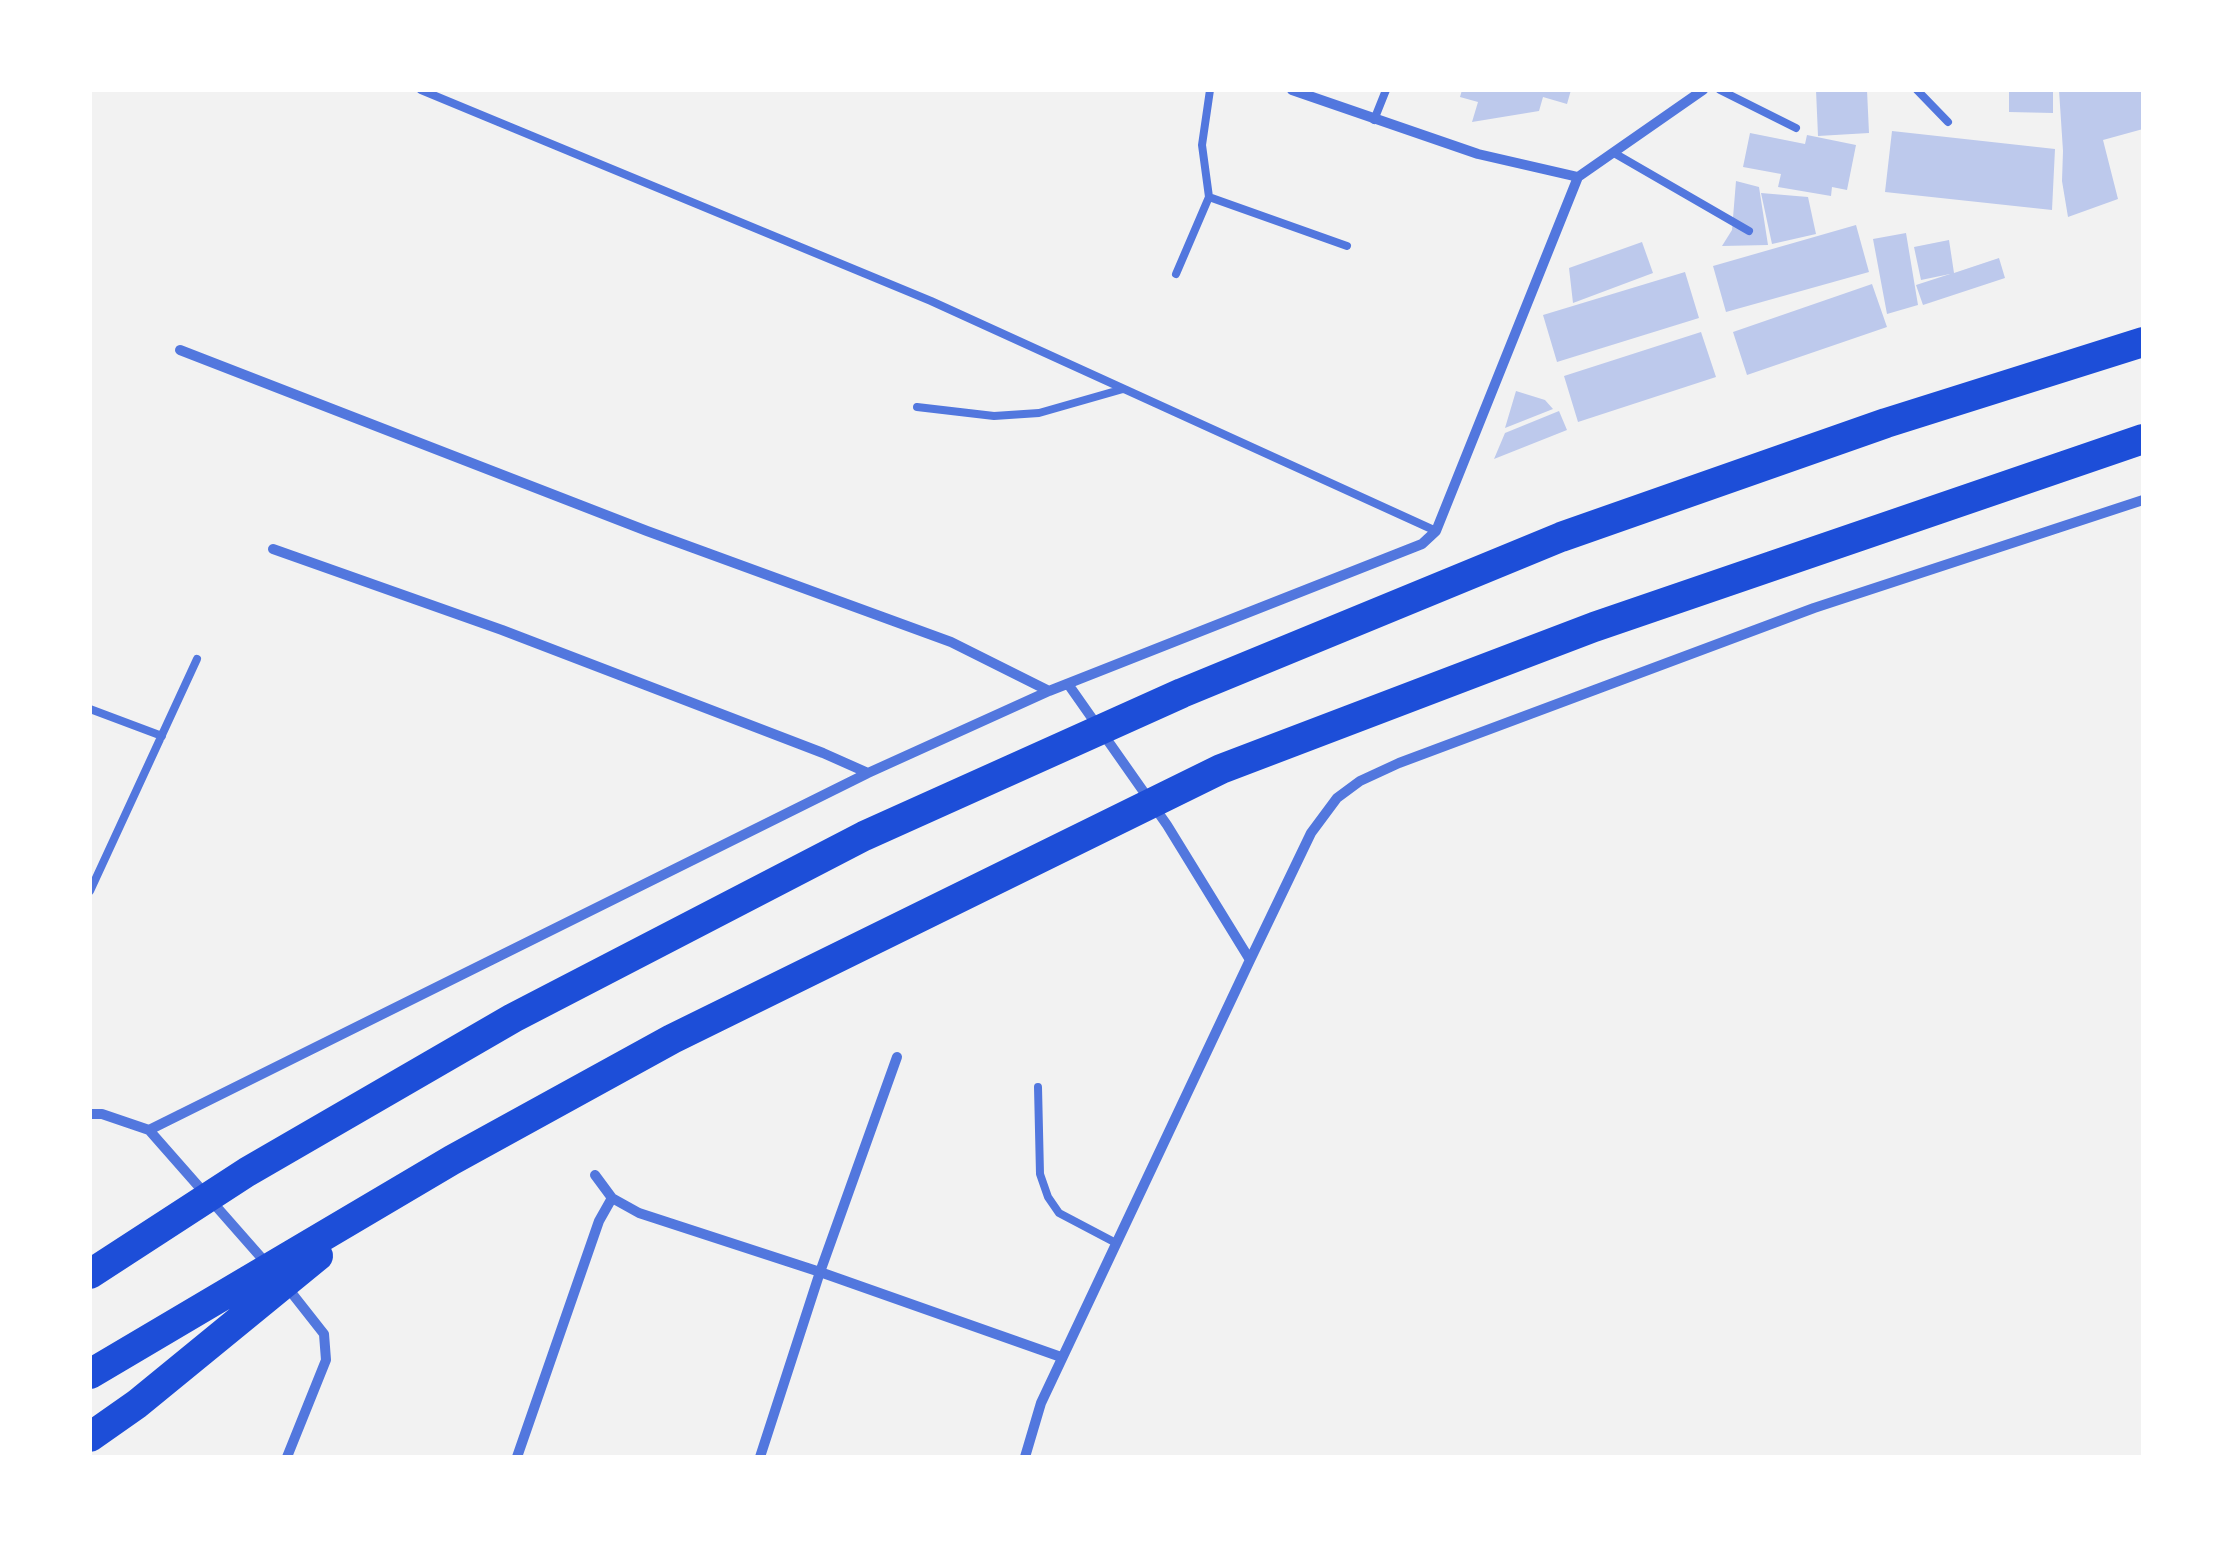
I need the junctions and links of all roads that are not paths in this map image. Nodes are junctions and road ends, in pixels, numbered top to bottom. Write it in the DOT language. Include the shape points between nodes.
graph roads {
  1 [pos="422,90"];
  2 [pos="1210,90"];
  3 [pos="1292,90"];
  4 [pos="1386,90"];
  5 [pos="1703,90"];
  6 [pos="1720,90"];
  7 [pos="1916,90"];
  8 [pos="1374,120"];
  9 [pos="1948,122"];
  10 [pos="1796,128"];
  11 [pos="1614,153"];
  12 [pos="1578,178"];
  13 [pos="1209,197"];
  14 [pos="1749,230"];
  15 [pos="1347,246"];
  16 [pos="1176,274"];
  17 [pos="2143,342"];
  18 [pos="180,350"];
  19 [pos="1124,389"];
  20 [pos="917,407"];
  21 [pos="2143,439"];
  22 [pos="2143,500"];
  23 [pos="1436,531"];
  24 [pos="273,548"];
  25 [pos="197,659"];
  26 [pos="1068,684"];
  27 [pos="1049,691"];
  28 [pos="90,710"];
  29 [pos="162,736"];
  30 [pos="868,773"];
  31 [pos="90,891"];
  32 [pos="1250,960"];
  33 [pos="898,1057"];
  34 [pos="1038,1088"];
  35 [pos="90,1114"];
  36 [pos="148,1130"];
  37 [pos="247,1172"];
  38 [pos="594,1175"];
  39 [pos="390,1197"];
  40 [pos="612,1198"];
  41 [pos="1116,1242"];
  42 [pos="90,1256"];
  43 [pos="820,1272"];
  44 [pos="90,1274"];
  45 [pos="1061,1358"];
  46 [pos="90,1374"];
  47 [pos="90,1437"];
  48 [pos="287,1457"];
  49 [pos="517,1457"];
  50 [pos="760,1457"];
  51 [pos="1024,1457"];
  1 -- 19 [label="lane" via="913,293"];
  2 -- 13 [label="lane" via="1202,145"];
  3 -- 8 [label="street"];
  4 -- 8 [label="lane"];
  5 -- 11 [label="street"];
  6 -- 10 [label="lane"];
  7 -- 9 [label="lane"];
  8 -- 12 [label="street"];
  11 -- 12 [label="street"];
  11 -- 14 [label="lane"];
  12 -- 23 [label="street"];
  13 -- 15 [label="lane"];
  13 -- 16 [label="lane"];
  17 -- 37 [label="highway" via="1561,537 1182,693 864,836 513,1018"];
  18 -- 27 [label="street" via="952,642"];
  19 -- 20 [label="lane" via="1039,413 994,416"];
  19 -- 23 [label="lane"];
  21 -- 39 [label="highway" via="1594,627 1221,768 672,1039"];
  22 -- 32 [label="street" via="1814,608 1360,781 1337,798 1311,833"];
  23 -- 26 [label="street" via="1398,556"];
  24 -- 30 [label="street"];
  25 -- 29 [label="lane"];
  26 -- 27 [label="street"];
  26 -- 32 [label="street" via="1167,824"];
  27 -- 30 [label="street"];
  28 -- 29 [label="lane"];
  29 -- 31 [label="lane"];
  30 -- 36 [label="street"];
  32 -- 41 [label="street"];
  33 -- 43 [label="street"];
  34 -- 41 [label="lane" via="1040,1174 1048,1198 1058,1213"];
  35 -- 36 [label="street"];
  36 -- 48 [label="street" via="324,1334 326,1360"];
  37 -- 42 [label="highway"];
  37 -- 44 [label="highway"];
  38 -- 40 [label="street"];
  39 -- 46 [label="highway"];
  39 -- 47 [label="highway"];
  40 -- 43 [label="street" via="638,1213"];
  40 -- 49 [label="street"];
  41 -- 45 [label="street"];
  43 -- 45 [label="street"];
  43 -- 50 [label="street"];
  45 -- 51 [label="street"];
}
